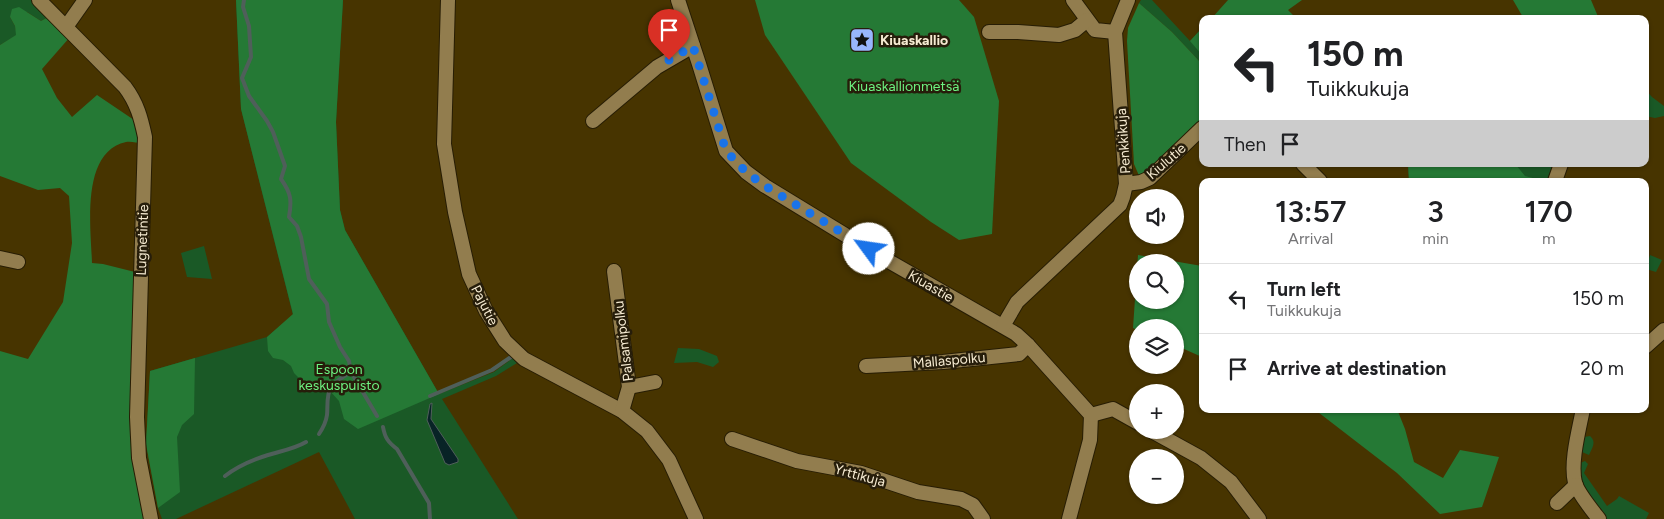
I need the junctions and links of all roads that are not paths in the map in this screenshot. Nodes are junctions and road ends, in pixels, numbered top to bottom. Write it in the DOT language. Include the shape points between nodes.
graph roads {
  1 [pos="39,0"];
  2 [pos="85,0"];
  3 [pos="448,0"];
  4 [pos="678,0"];
  5 [pos="1073,0"];
  6 [pos="1128,0"];
  7 [pos="1087,20"];
  8 [pos="66,27"];
  9 [pos="989,32"];
  10 [pos="1115,32"];
  11 [pos="693,46"];
  12 [pos="593,121"];
  13 [pos="1199,131"];
  14 [pos="1306,167"];
  15 [pos="1317,178"];
  16 [pos="1126,184"];
  17 [pos="0,258"];
  18 [pos="18,262"];
  19 [pos="614,271"];
  20 [pos="1003,326"];
  21 [pos="1664,330"];
  22 [pos="1649,343"];
  23 [pos="1028,346"];
  24 [pos="866,366"];
  25 [pos="655,382"];
  26 [pos="629,387"];
  27 [pos="622,411"];
  28 [pos="1582,413"];
  29 [pos="1091,415"];
  30 [pos="1129,418"];
  31 [pos="732,439"];
  32 [pos="1167,439"];
  33 [pos="1576,484"];
  34 [pos="1557,503"];
  35 [pos="151,519"];
  36 [pos="696,519"];
  37 [pos="983,519"];
  38 [pos="1069,519"];
  39 [pos="1259,519"];
  40 [pos="1599,519"];
  1 -- 8 [label="street, Lugnetintie"];
  2 -- 8 [label="street"];
  3 -- 27 [label="street, Pajutie" via="444,144 469,274 486,311 505,341 524,359"];
  4 -- 11 [label="street, Kiuastie"];
  5 -- 7 [label="street"];
  6 -- 10 [label="street, Penkkikuja"];
  7 -- 9 [label="street" via="1075,30 1059,34"];
  7 -- 10 [label="street" via="1095,30"];
  8 -- 35 [label="street, Lugnetintie" via="133,97 145,137 136,417 139,458"];
  10 -- 16 [label="street, Penkkikuja"];
  11 -- 12 [label="street" via="657,68"];
  11 -- 20 [label="street, Kiuastie" via="726,151 746,172 878,255"];
  13 -- 16 [label="street, Kiulutie" via="1150,178"];
  14 -- 15 [label="street"];
  16 -- 20 [label="street, Penkkikuja" via="1120,205 1017,302"];
  17 -- 18 [label="street"];
  19 -- 26 [label="street, Palsamipolku"];
  20 -- 23 [label="street, Kiuastie"];
  21 -- 22 [label="street"];
  23 -- 24 [label="street, Mallaspolku" via="1019,354"];
  23 -- 29 [label="street, Kiuastie"];
  25 -- 26 [label="street"];
  26 -- 27 [label="street, Palsamipolku"];
  27 -- 36 [label="street, Pajutie" via="647,431 661,448"];
  28 -- 33 [label="street" via="1575,455"];
  29 -- 30 [label="street" via="1113,409"];
  29 -- 38 [label="street" via="1090,440"];
  31 -- 37 [label="street, Yrttikuja" via="797,460 861,473 918,492 961,499 973,505"];
  32 -- 39 [label="street" via="1202,458 1231,482"];
  33 -- 34 [label="street"];
  33 -- 40 [label="street"];
}
